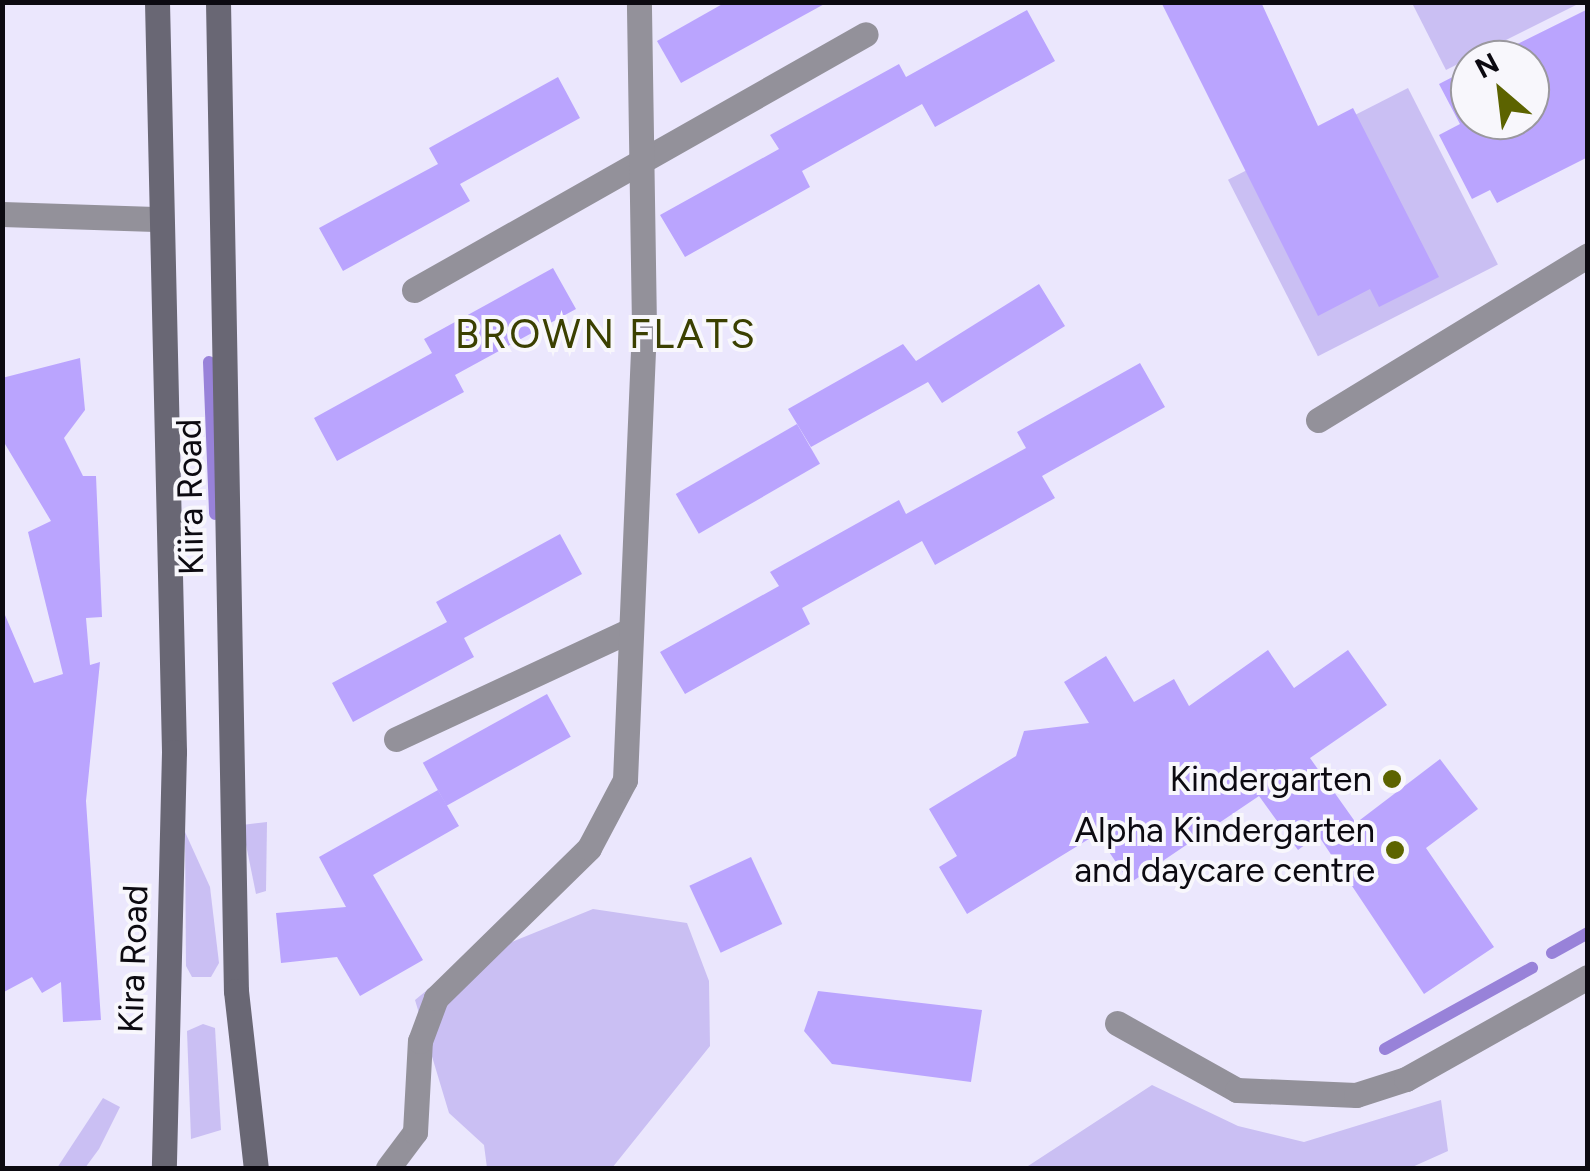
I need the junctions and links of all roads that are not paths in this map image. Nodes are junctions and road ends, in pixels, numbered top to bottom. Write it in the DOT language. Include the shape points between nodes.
graph roads {
  1 [pos="156,2"];
  2 [pos="218,2"];
  3 [pos="639,2"];
  4 [pos="866,34"];
  5 [pos="643,161"];
  6 [pos="2,214"];
  7 [pos="155,219"];
  8 [pos="1588,255"];
  9 [pos="414,290"];
  10 [pos="1318,420"];
  11 [pos="631,630"];
  12 [pos="396,739"];
  13 [pos="174,752"];
  14 [pos="1588,976"];
  15 [pos="1117,1023"];
  16 [pos="164,1168"];
  17 [pos="256,1168"];
  18 [pos="388,1168"];
  1 -- 7 [label="main road, Kiira Road"];
  2 -- 17 [label="main road, Kiira Road" via="236,991"];
  3 -- 5 [label="street"];
  4 -- 5 [label="street"];
  5 -- 9 [label="street"];
  5 -- 11 [label="street"];
  6 -- 7 [label="street"];
  7 -- 13 [label="main road, Kiira Road"];
  8 -- 10 [label="street"];
  11 -- 12 [label="street"];
  11 -- 18 [label="street" via="627,760 610,813 589,848 436,998 420,1041 415,1132"];
  13 -- 16 [label="main road, Kira Road"];
  14 -- 15 [label="street" via="1406,1079 1356,1095 1238,1090"];
}
